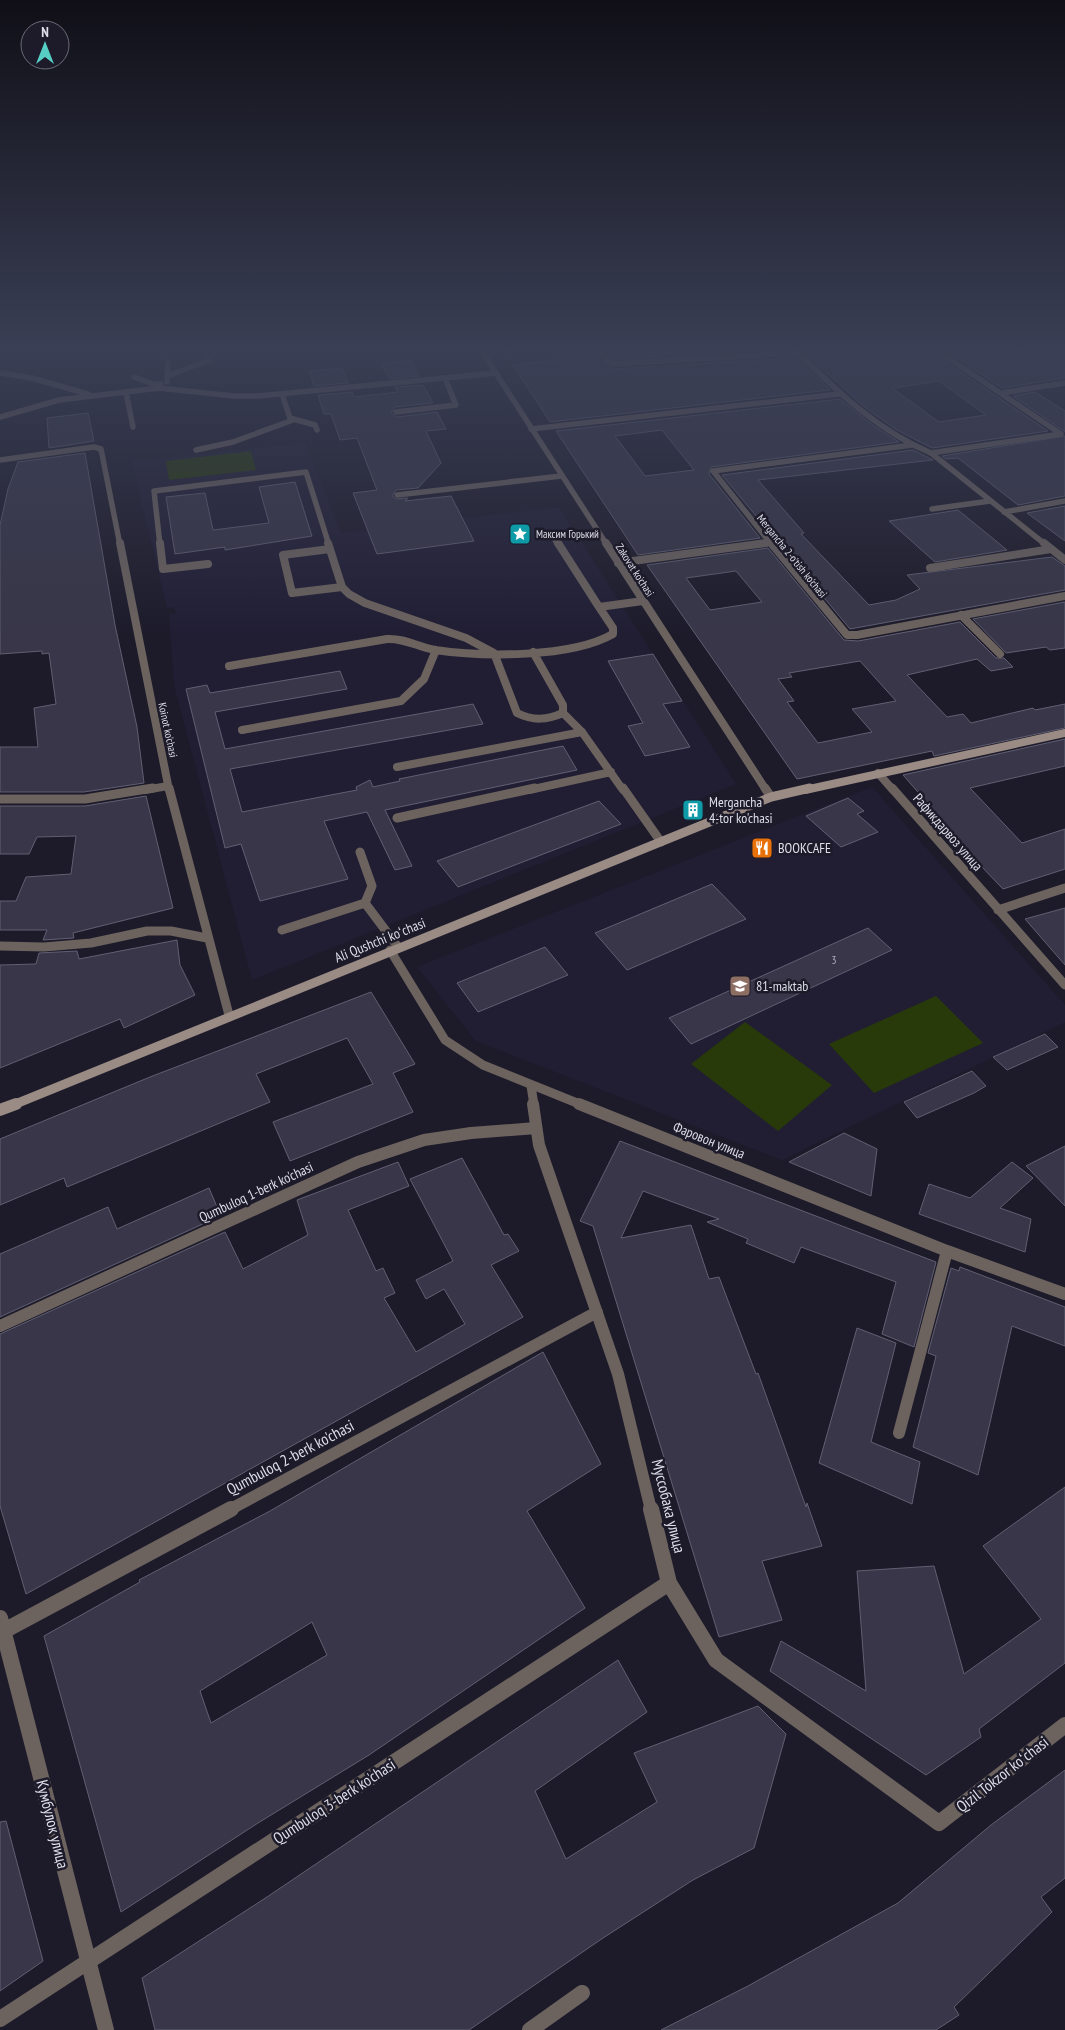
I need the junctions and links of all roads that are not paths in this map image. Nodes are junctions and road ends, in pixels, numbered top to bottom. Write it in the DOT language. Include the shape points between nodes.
graph roads {
  1 [pos="94,448"];
  2 [pos="99,448"];
  3 [pos="216,448"];
  4 [pos="543,448"];
  5 [pos="891,448"];
  6 [pos="918,448"];
  7 [pos="972,448"];
  8 [pos="196,450"];
  9 [pos="931,454"];
  10 [pos="2,460"];
  11 [pos="0,469"];
  12 [pos="561,476"];
  13 [pos="397,495"];
  14 [pos="990,501"];
  15 [pos="1065,501"];
  16 [pos="932,509"];
  17 [pos="1004,512"];
  18 [pos="551,533"];
  19 [pos="768,543"];
  20 [pos="330,549"];
  21 [pos="1051,549"];
  22 [pos="1065,560"];
  23 [pos="618,562"];
  24 [pos="208,564"];
  25 [pos="930,568"];
  26 [pos="342,587"];
  27 [pos="1065,596"];
  28 [pos="643,600"];
  29 [pos="599,607"];
  30 [pos="961,615"];
  31 [pos="436,650"];
  32 [pos="534,652"];
  33 [pos="494,653"];
  34 [pos="1000,654"];
  35 [pos="229,666"];
  36 [pos="563,713"];
  37 [pos="242,730"];
  38 [pos="582,732"];
  39 [pos="1065,733"];
  40 [pos="397,767"];
  41 [pos="611,772"];
  42 [pos="878,773"];
  43 [pos="168,786"];
  44 [pos="771,797"];
  45 [pos="0,800"];
  46 [pos="397,818"];
  47 [pos="660,842"];
  48 [pos="360,852"];
  49 [pos="1065,888"];
  50 [pos="365,902"];
  51 [pos="998,910"];
  52 [pos="282,930"];
  53 [pos="206,938"];
  54 [pos="0,946"];
  55 [pos="394,949"];
  56 [pos="1065,985"];
  57 [pos="229,1015"];
  58 [pos="531,1086"];
  59 [pos="0,1110"];
  60 [pos="536,1128"];
  61 [pos="947,1251"];
  62 [pos="1065,1294"];
  63 [pos="597,1312"];
  64 [pos="0,1326"];
  65 [pos="900,1433"];
  66 [pos="670,1583"];
  67 [pos="1,1627"];
  68 [pos="1065,1725"];
  69 [pos="939,1823"];
  70 [pos="88,1961"];
  71 [pos="582,1993"];
  72 [pos="0,2019"];
  73 [pos="106,2030"];
  74 [pos="530,2030"];
  1 -- 10 [label="street, Koinot ko'chasi"];
  2 -- 43 [label="street, Koinot ko'chasi"];
  3 -- 8 [label="street"];
  4 -- 12 [label="street, Zakovat ko'chasi"];
  5 -- 19 [label="street, Mergancha 2-o'tish ko'chasi" via="713,471"];
  6 -- 9 [label="street"];
  7 -- 9 [label="street"];
  9 -- 14 [label="street"];
  10 -- 11 [label="street"];
  12 -- 13 [label="street"];
  12 -- 23 [label="street, Zakovat ko'chasi"];
  14 -- 16 [label="street"];
  14 -- 17 [label="street"];
  15 -- 17 [label="street"];
  17 -- 21 [label="street"];
  18 -- 29 [label="street"];
  19 -- 23 [label="street"];
  19 -- 30 [label="street, Mergancha 2-o'tish ko'chasi" via="847,635 857,636"];
  20 -- 24 [label="street" via="306,472 154,490 163,569"];
  20 -- 26 [label="street"];
  20 -- 26 [label="street" via="283,552 292,593"];
  21 -- 22 [label="street"];
  21 -- 25 [label="street"];
  23 -- 28 [label="street, Zakovat ko'chasi"];
  26 -- 33 [label="street" via="365,603 466,638"];
  27 -- 30 [label="street, Mergancha 2-o'tish ko'chasi"];
  28 -- 29 [label="street"];
  28 -- 44 [label="street, Zakovat ko'chasi"];
  29 -- 32 [label="street" via="613,628 614,634 608,640"];
  30 -- 34 [label="street"];
  31 -- 33 [label="street"];
  31 -- 35 [label="street" via="407,639 387,638"];
  31 -- 37 [label="street" via="433,664 421,684 401,701"];
  32 -- 33 [label="street"];
  32 -- 36 [label="street" via="563,705"];
  33 -- 36 [label="street" via="517,713 537,720"];
  36 -- 38 [label="street"];
  38 -- 40 [label="street"];
  38 -- 41 [label="street"];
  39 -- 42 [label="main road"];
  41 -- 46 [label="street"];
  41 -- 47 [label="street"];
  42 -- 44 [label="main road"];
  42 -- 51 [label="street, Рафикдарвоз улица"];
  43 -- 45 [label="street" via="85,799"];
  43 -- 53 [label="street, Koinot ko'chasi"];
  44 -- 47 [label="main road, Ali Qushchi koʻchasi"];
  47 -- 55 [label="main road, Ali Qushchi koʻchasi"];
  48 -- 50 [label="street" via="372,886"];
  49 -- 51 [label="street"];
  50 -- 52 [label="street"];
  50 -- 55 [label="street, Фаровон улица"];
  51 -- 56 [label="street, Рафикдарвоз улица"];
  53 -- 54 [label="street" via="171,931 147,931 91,943"];
  53 -- 57 [label="street, Koinot ko'chasi"];
  55 -- 57 [label="main road, Ali Qushchi koʻchasi"];
  55 -- 58 [label="street, Фаровон улица" via="445,1040 482,1065"];
  57 -- 59 [label="main road, Ali Qushchi koʻchasi"];
  58 -- 60 [label="street, Муссобака улица"];
  58 -- 61 [label="street, Фаровон улица"];
  60 -- 63 [label="street, Муссобака улица" via="554,1196"];
  60 -- 64 [label="street, Qumbuloq 1-berk ko'chasi" via="424,1140 358,1162"];
  61 -- 62 [label="street, Фаровон улица"];
  61 -- 65 [label="street"];
  63 -- 66 [label="street, Муссобака улица" via="618,1374"];
  63 -- 67 [label="street, Qumbuloq 2-berk ko'chasi"];
  66 -- 69 [label="street, Муссобака улица" via="716,1660"];
  66 -- 70 [label="street, Qumbuloq 3-berk ko'chasi"];
  67 -- 70 [label="street, Кумбулок улица"];
  68 -- 69 [label="street, Qizil Tokzor koʻchasi"];
  70 -- 72 [label="street, Qumbuloq 3-berk ko'chasi"];
  70 -- 73 [label="street, Кумбулок улица"];
  71 -- 74 [label="street"];
}
